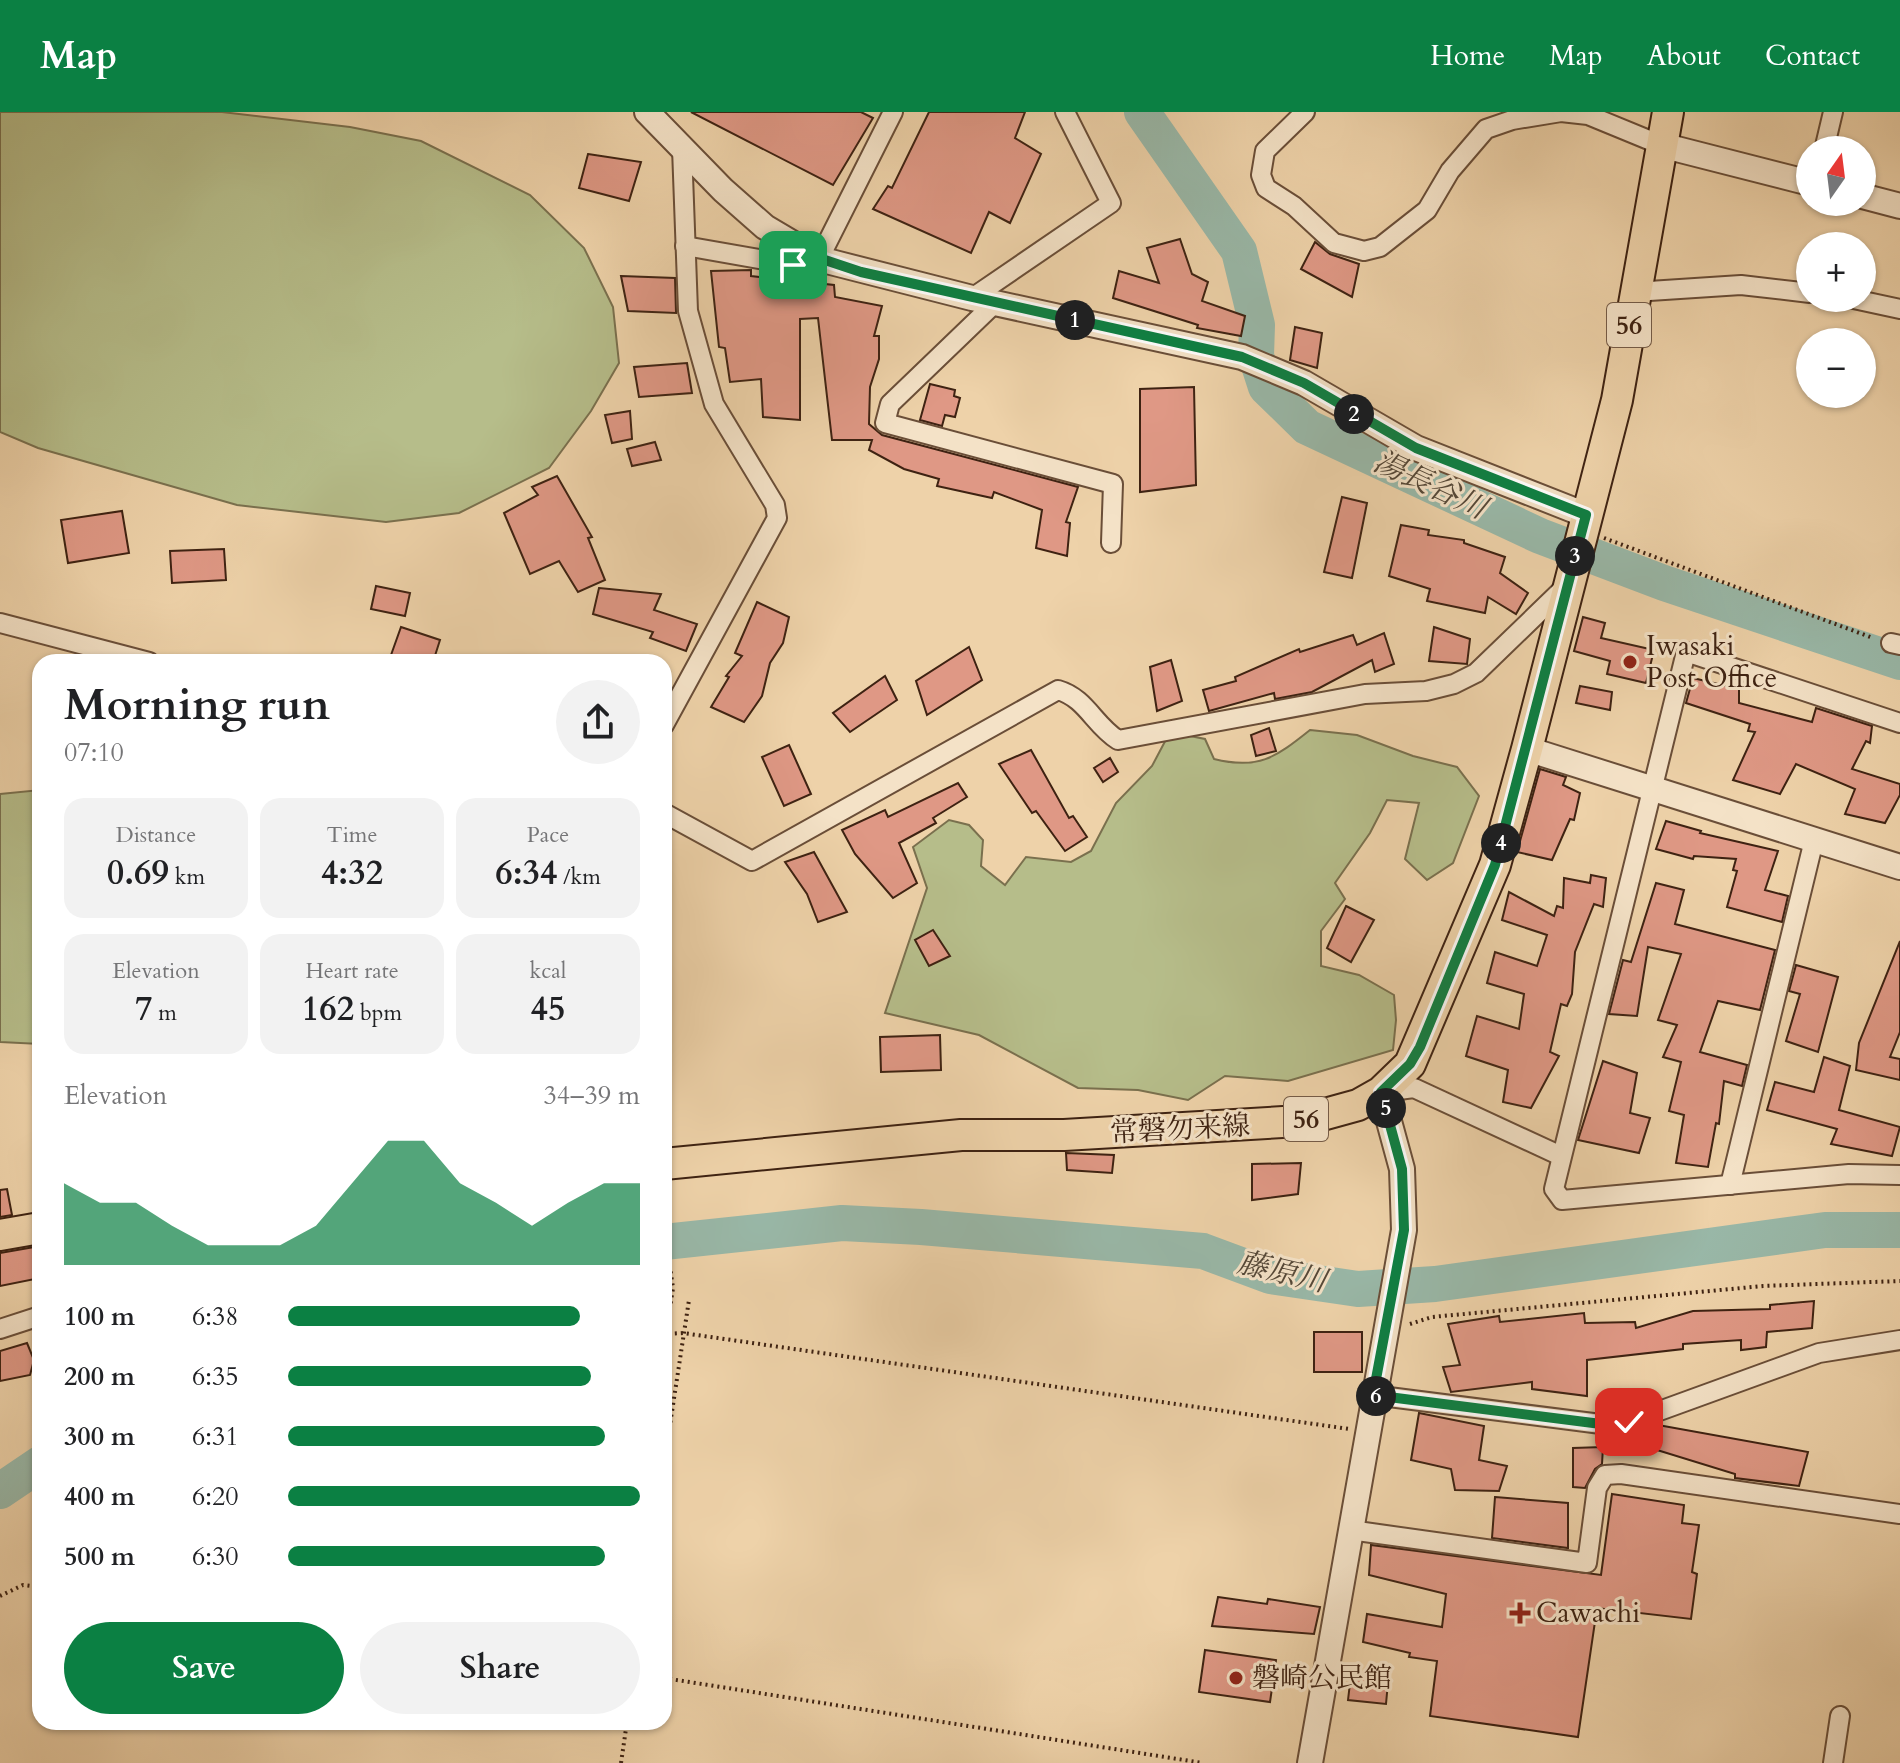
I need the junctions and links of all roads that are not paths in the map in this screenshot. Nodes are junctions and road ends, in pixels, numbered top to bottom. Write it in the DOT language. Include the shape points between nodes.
graph roads {
  1 [pos="647,112"];
  2 [pos="893,112"];
  3 [pos="1065,112"];
  4 [pos="1668,112"];
  5 [pos="1833,112"];
  6 [pos="1296,115"];
  7 [pos="1827,136"];
  8 [pos="1661,145"];
  9 [pos="682,148"];
  10 [pos="1796,179"];
  11 [pos="1876,200"];
  12 [pos="1900,206"];
  13 [pos="685,246"];
  14 [pos="812,256"];
  15 [pos="1796,291"];
  16 [pos="1634,292"];
  17 [pos="984,300"];
  18 [pos="1876,304"];
  19 [pos="1900,309"];
  20 [pos="1583,527"];
  21 [pos="1111,543"];
  22 [pos="1570,576"];
  23 [pos="0,623"];
  24 [pos="118,654"];
  25 [pos="672,710"];
  26 [pos="1900,723"];
  27 [pos="1527,749"];
  28 [pos="1651,788"];
  29 [pos="672,817"];
  30 [pos="1814,840"];
  31 [pos="1900,867"];
  32 [pos="1381,1092"];
  33 [pos="1561,1156"];
  34 [pos="672,1163"];
  35 [pos="1900,1175"];
  36 [pos="1730,1185"];
  37 [pos="32,1319"];
  38 [pos="0,1329"];
  39 [pos="1900,1340"];
  40 [pos="1373,1395"];
  41 [pos="1900,1514"];
  42 [pos="1350,1530"];
  43 [pos="1840,1716"];
  44 [pos="1310,1763"];
  45 [pos="1833,1763"];
  1 -- 9 [label="street"];
  2 -- 14 [label="street"];
  3 -- 17 [label="street" via="1111,203"];
  4 -- 8 [label="main road, 常磐勿来線 / 56"];
  5 -- 7 [label="street"];
  6 -- 8 [label="street" via="1265,151 1261,175 1266,188 1334,243 1364,251 1380,247 1427,210 1450,171 1486,129 1561,112 1588,115"];
  8 -- 10 [label="street"];
  8 -- 16 [label="main road, 常磐勿来線 / 56"];
  9 -- 13 [label="street"];
  9 -- 14 [label="street" via="765,227"];
  11 -- 12 [label="street"];
  13 -- 14 [label="street" via="793,265"];
  13 -- 25 [label="street" via="688,311 714,404 775,505 777,518"];
  14 -- 17 [label="street"];
  15 -- 16 [label="street" via="1741,285"];
  16 -- 20 [label="main road, 常磐勿来線 / 56" via="1617,400"];
  17 -- 20 [label="street" via="1276,369 1416,448"];
  17 -- 21 [label="street" via="890,404 885,423 1113,484"];
  18 -- 19 [label="street"];
  20 -- 22 [label="main road, 常磐勿来線 / 56"];
  22 -- 27 [label="main road, 常磐勿来線 / 56"];
  22 -- 29 [label="street" via="1476,673 1454,684 1365,694 1133,740 1108,734 1075,695 1058,690 752,861"];
  23 -- 24 [label="street"];
  26 -- 28 [label="street" via="1686,652"];
  27 -- 28 [label="street"];
  27 -- 32 [label="main road, 常磐勿来線 / 56" via="1495,865 1420,1047"];
  28 -- 30 [label="street"];
  28 -- 33 [label="street"];
  30 -- 31 [label="street"];
  30 -- 36 [label="street"];
  32 -- 33 [label="street" via="1414,1088"];
  32 -- 34 [label="main road, 常磐勿来線 / 56" via="1358,1105 1300,1121 1064,1135 961,1135"];
  32 -- 40 [label="street" via="1402,1169 1404,1230"];
  33 -- 36 [label="street" via="1554,1189 1562,1200"];
  35 -- 36 [label="street"];
  37 -- 38 [label="street"];
  39 -- 40 [label="street" via="1819,1353 1629,1422 1601,1424"];
  40 -- 42 [label="street"];
  41 -- 42 [label="street" via="1621,1474 1605,1475 1597,1488 1587,1563"];
  42 -- 44 [label="street"];
  43 -- 45 [label="street"];
}
